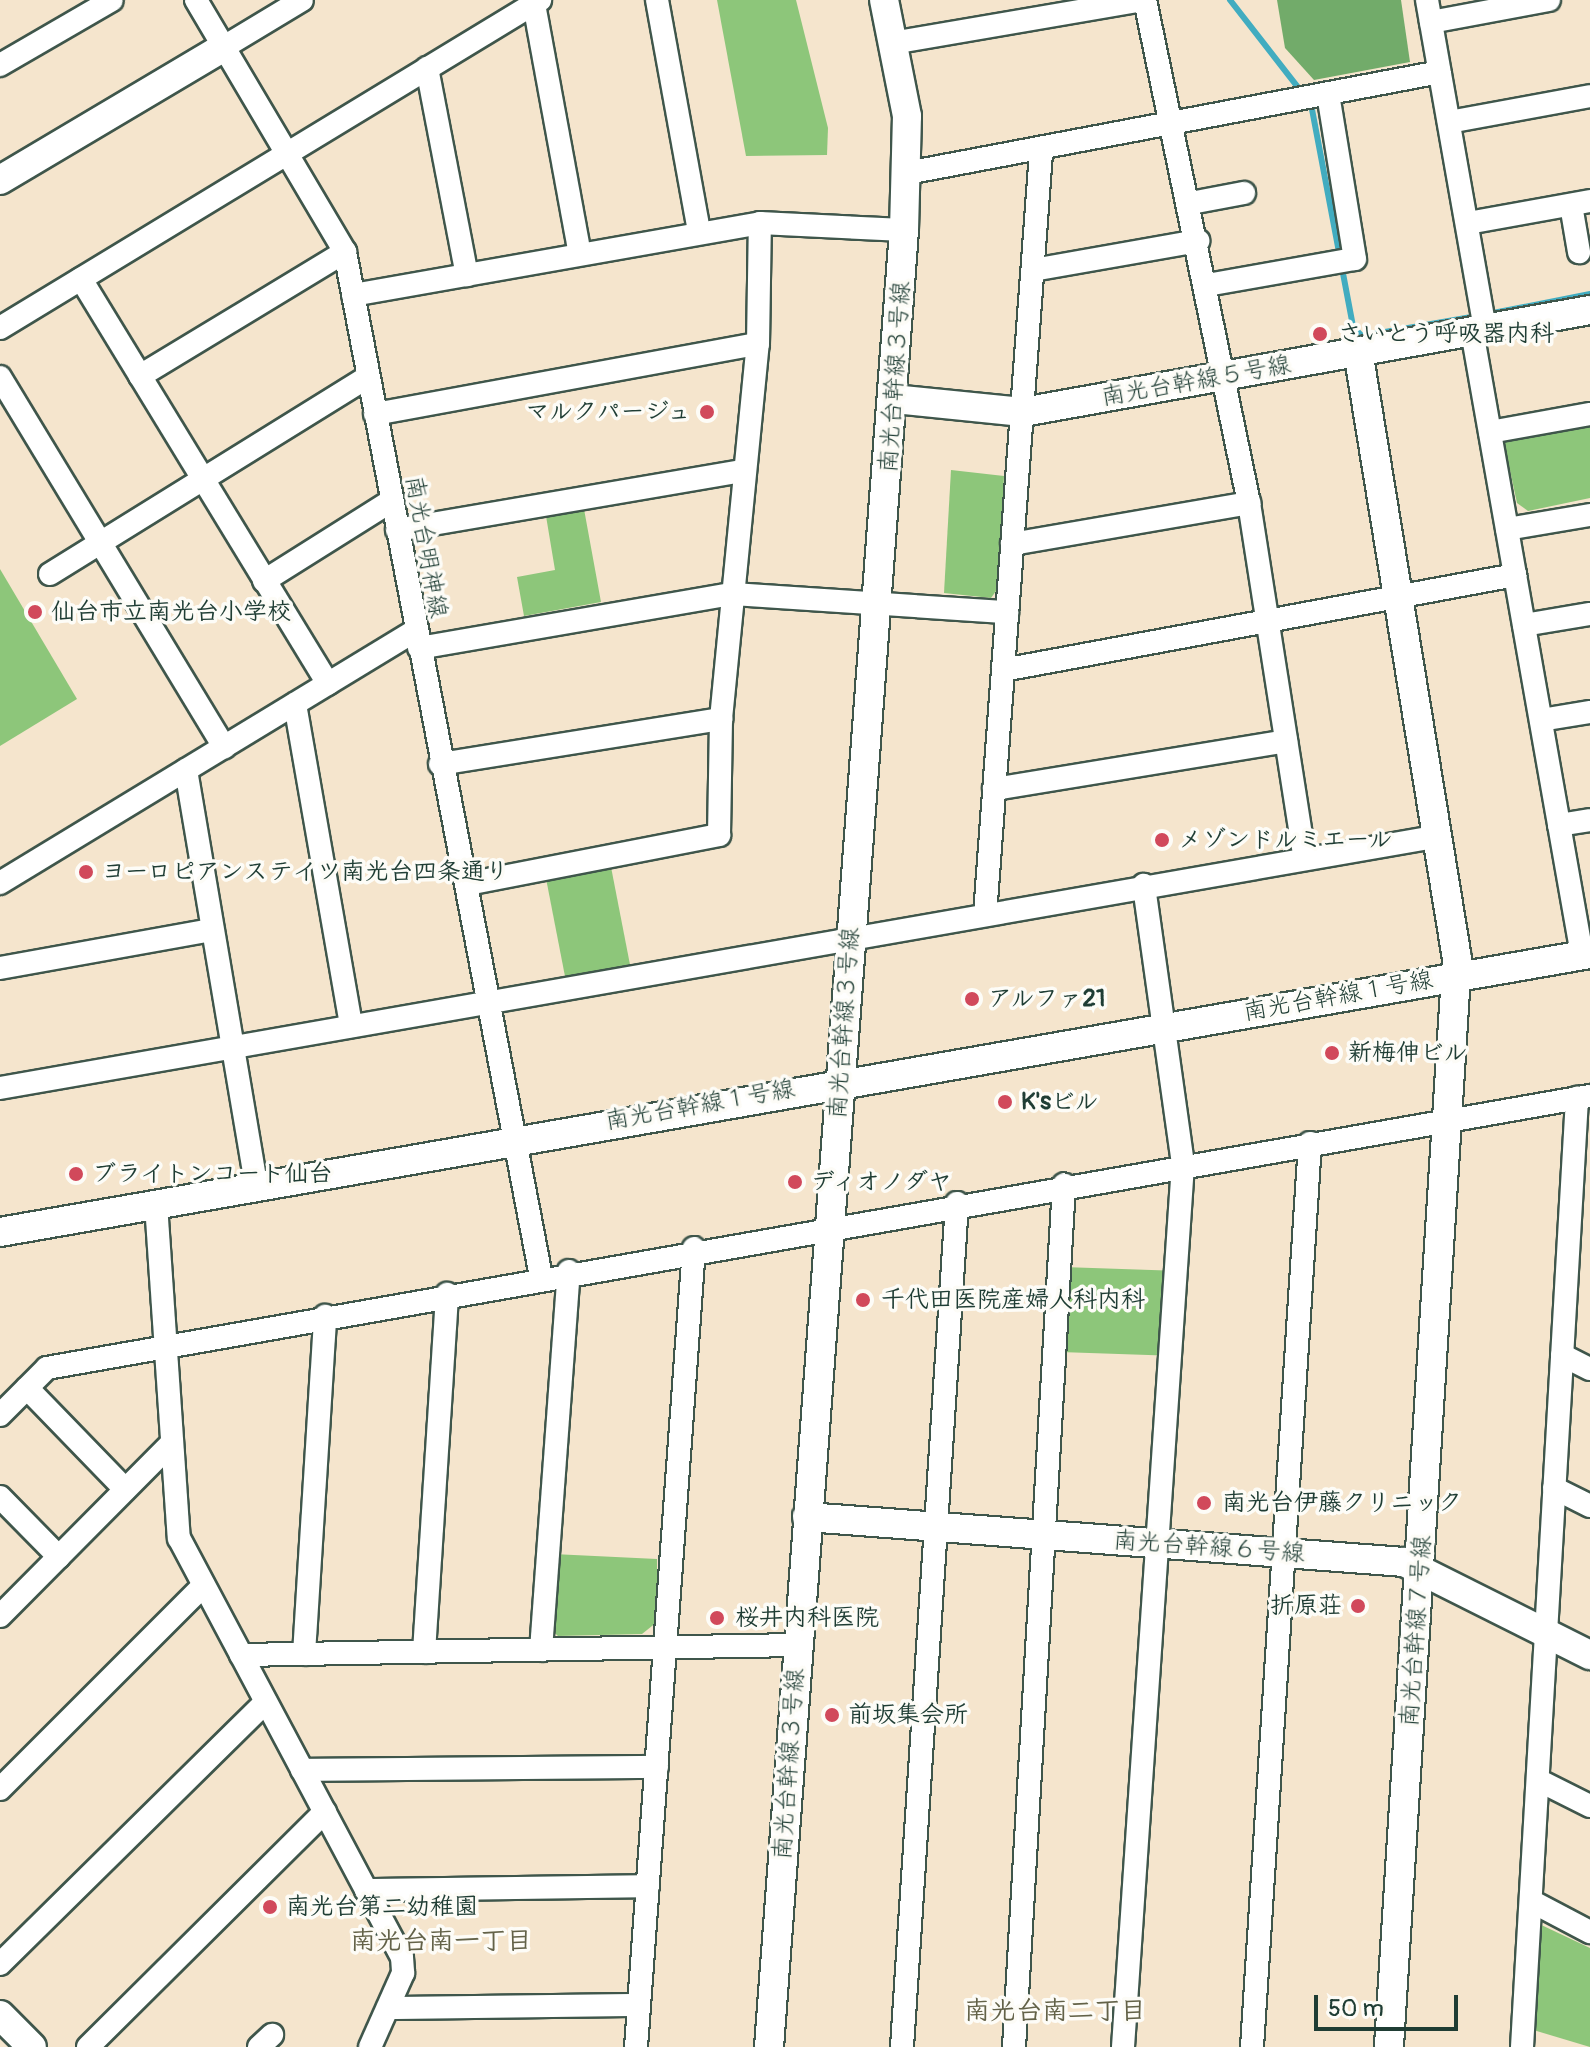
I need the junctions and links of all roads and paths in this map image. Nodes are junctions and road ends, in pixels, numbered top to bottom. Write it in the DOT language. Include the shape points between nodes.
graph roads {
  1 [pos="112,0"];
  2 [pos="196,0"];
  3 [pos="302,0"];
  4 [pos="657,0"];
  5 [pos="884,0"];
  6 [pos="1145,0"];
  7 [pos="1549,0"];
  8 [pos="537,2"];
  9 [pos="1429,11"];
  10 [pos="892,43"];
  11 [pos="224,47"];
  12 [pos="0,65"];
  13 [pos="427,68"];
  14 [pos="1440,72"];
  15 [pos="1590,96"];
  16 [pos="1316,97"];
  17 [pos="1449,122"];
  18 [pos="1175,123"];
  19 [pos="288,151"];
  20 [pos="1041,152"];
  21 [pos="907,173"];
  22 [pos="0,180"];
  23 [pos="1244,193"];
  24 [pos="1191,203"];
  25 [pos="1580,203"];
  26 [pos="760,223"];
  27 [pos="1468,223"];
  28 [pos="904,230"];
  29 [pos="699,232"];
  30 [pos="1198,241"];
  31 [pos="345,252"];
  32 [pos="1579,252"];
  33 [pos="580,254"];
  34 [pos="1033,270"];
  35 [pos="467,275"];
  36 [pos="81,279"];
  37 [pos="1207,285"];
  38 [pos="353,295"];
  39 [pos="1590,310"];
  40 [pos="1480,320"];
  41 [pos="0,328"];
  42 [pos="758,344"];
  43 [pos="1358,351"];
  44 [pos="1224,375"];
  45 [pos="140,376"];
  46 [pos="0,377"];
  47 [pos="368,377"];
  48 [pos="894,399"];
  49 [pos="1023,412"];
  50 [pos="375,414"];
  51 [pos="1590,414"];
  52 [pos="1490,432"];
  53 [pos="742,471"];
  54 [pos="204,479"];
  55 [pos="391,501"];
  56 [pos="1249,503"];
  57 [pos="1590,515"];
  58 [pos="1507,529"];
  59 [pos="397,530"];
  60 [pos="100,543"];
  61 [pos="1012,544"];
  62 [pos="50,574"];
  63 [pos="1515,575"];
  64 [pos="264,581"];
  65 [pos="733,594"];
  66 [pos="1399,597"];
  67 [pos="877,606"];
  68 [pos="1007,612"];
  69 [pos="1590,614"];
  70 [pos="1267,622"];
  71 [pos="1524,625"];
  72 [pos="417,640"];
  73 [pos="1003,670"];
  74 [pos="328,684"];
  75 [pos="295,704"];
  76 [pos="1590,712"];
  77 [pos="721,719"];
  78 [pos="1541,720"];
  79 [pos="1286,741"];
  80 [pos="224,747"];
  81 [pos="440,764"];
  82 [pos="186,770"];
  83 [pos="994,789"];
  84 [pos="1590,820"];
  85 [pos="1559,825"];
  86 [pos="1439,836"];
  87 [pos="1305,859"];
  88 [pos="0,883"];
  89 [pos="467,884"];
  90 [pos="1144,885"];
  91 [pos="985,915"];
  92 [pos="211,930"];
  93 [pos="850,939"];
  94 [pos="1586,955"];
  95 [pos="0,968"];
  96 [pos="1457,975"];
  97 [pos="488,1001"];
  98 [pos="1166,1025"];
  99 [pos="351,1026"];
  100 [pos="230,1047"];
  101 [pos="840,1080"];
  102 [pos="0,1088"];
  103 [pos="1583,1097"];
  104 [pos="1448,1120"];
  105 [pos="513,1139"];
  106 [pos="1310,1143"];
  107 [pos="1183,1164"];
  108 [pos="1064,1184"];
  109 [pos="256,1186"];
  110 [pos="957,1203"];
  111 [pos="156,1204"];
  112 [pos="828,1226"];
  113 [pos="1569,1228"];
  114 [pos="0,1232"];
  115 [pos="1590,1238"];
  116 [pos="694,1248"];
  117 [pos="569,1271"];
  118 [pos="541,1277"];
  119 [pos="447,1294"];
  120 [pos="325,1316"];
  121 [pos="166,1345"];
  122 [pos="1562,1355"];
  123 [pos="1590,1369"];
  124 [pos="27,1388"];
  125 [pos="0,1415"];
  126 [pos="172,1443"];
  127 [pos="1554,1488"];
  128 [pos="125,1489"];
  129 [pos="0,1497"];
  130 [pos="1590,1506"];
  131 [pos="807,1517"];
  132 [pos="938,1527"];
  133 [pos="1048,1535"];
  134 [pos="1161,1544"];
  135 [pos="1285,1553"];
  136 [pos="59,1557"];
  137 [pos="1420,1565"];
  138 [pos="204,1585"];
  139 [pos="0,1616"];
  140 [pos="1546,1634"];
  141 [pos="798,1645"];
  142 [pos="665,1648"];
  143 [pos="541,1650"];
  144 [pos="424,1652"];
  145 [pos="304,1654"];
  146 [pos="241,1655"];
  147 [pos="1590,1655"];
  148 [pos="266,1702"];
  149 [pos="657,1767"];
  150 [pos="302,1770"];
  151 [pos="1538,1780"];
  152 [pos="0,1789"];
  153 [pos="1590,1806"];
  154 [pos="325,1812"];
  155 [pos="648,1886"];
  156 [pos="366,1890"];
  157 [pos="1531,1901"];
  158 [pos="1590,1932"];
  159 [pos="0,1964"];
  160 [pos="639,2005"];
  161 [pos="388,2008"];
  162 [pos="0,2015"];
  163 [pos="32,2047"];
  164 [pos="88,2047"];
  165 [pos="370,2047"];
  166 [pos="636,2047"];
  167 [pos="769,2047"];
  168 [pos="902,2047"];
  169 [pos="1014,2047"];
  170 [pos="1123,2047"];
  171 [pos="1252,2047"];
  172 [pos="1389,2047"];
  173 [pos="1522,2047"];
  1 -- 12 [label="street"];
  2 -- 11 [label="street, 南光台明神線"];
  3 -- 11 [label="street"];
  4 -- 29 [label="street"];
  5 -- 10 [label="street, 南光台幹線３号線"];
  6 -- 10 [label="street"];
  6 -- 18 [label="street"];
  7 -- 9 [label="street"];
  8 -- 13 [label="street"];
  8 -- 33 [label="street"];
  9 -- 14 [label="street"];
  10 -- 21 [label="street, 南光台幹線３号線" via="907,116"];
  11 -- 19 [label="street, 南光台明神線"];
  11 -- 22 [label="street"];
  13 -- 19 [label="street"];
  13 -- 35 [label="street"];
  14 -- 16 [label="street"];
  14 -- 17 [label="street"];
  15 -- 17 [label="street"];
  16 -- 18 [label="street"];
  16 -- 37 [label="street" via="1355,259"];
  17 -- 27 [label="street"];
  18 -- 20 [label="street"];
  18 -- 24 [label="street"];
  19 -- 31 [label="street, 南光台明神線"];
  19 -- 36 [label="street"];
  20 -- 21 [label="street"];
  20 -- 34 [label="street"];
  21 -- 28 [label="street, 南光台幹線３号線"];
  23 -- 24 [label="street"];
  24 -- 30 [label="street"];
  25 -- 27 [label="street"];
  25 -- 32 [label="street"];
  26 -- 28 [label="street"];
  26 -- 29 [label="street"];
  26 -- 42 [label="street"];
  27 -- 40 [label="street"];
  28 -- 48 [label="street, 南光台幹線３号線"];
  29 -- 33 [label="street"];
  30 -- 34 [label="street"];
  30 -- 37 [label="street"];
  31 -- 38 [label="street, 南光台明神線"];
  31 -- 45 [label="street"];
  33 -- 35 [label="street"];
  34 -- 49 [label="street"];
  35 -- 38 [label="street"];
  36 -- 41 [label="street"];
  36 -- 45 [label="street"];
  37 -- 44 [label="street"];
  38 -- 47 [label="street, 南光台明神線"];
  39 -- 40 [label="street, 南光台幹線５号線"];
  40 -- 43 [label="street, 南光台幹線５号線"];
  40 -- 52 [label="street"];
  42 -- 50 [label="street"];
  42 -- 53 [label="street"];
  43 -- 44 [label="street, 南光台幹線５号線"];
  43 -- 66 [label="street, 南光台幹線７号線"];
  44 -- 49 [label="street, 南光台幹線５号線"];
  44 -- 56 [label="street"];
  45 -- 54 [label="street"];
  46 -- 60 [label="street"];
  47 -- 50 [label="street, 南光台明神線"];
  47 -- 54 [label="street"];
  48 -- 49 [label="street, 南光台幹線５号線"];
  48 -- 67 [label="street, 南光台幹線３号線"];
  49 -- 61 [label="street"];
  50 -- 55 [label="street, 南光台明神線"];
  51 -- 52 [label="street"];
  52 -- 58 [label="street"];
  53 -- 59 [label="street"];
  53 -- 65 [label="street"];
  54 -- 60 [label="street"];
  54 -- 64 [label="street"];
  55 -- 59 [label="street, 南光台明神線"];
  55 -- 64 [label="street"];
  56 -- 61 [label="street"];
  56 -- 70 [label="street"];
  57 -- 58 [label="street"];
  58 -- 63 [label="street"];
  59 -- 72 [label="street, 南光台明神線"];
  60 -- 62 [label="street"];
  60 -- 80 [label="street"];
  61 -- 68 [label="street"];
  63 -- 66 [label="street"];
  63 -- 71 [label="street"];
  64 -- 74 [label="street"];
  65 -- 67 [label="street"];
  65 -- 72 [label="street"];
  65 -- 77 [label="street"];
  66 -- 70 [label="street"];
  66 -- 86 [label="street, 南光台幹線７号線"];
  67 -- 68 [label="street"];
  67 -- 93 [label="street, 南光台幹線３号線"];
  68 -- 73 [label="street"];
  69 -- 71 [label="street"];
  70 -- 73 [label="street"];
  70 -- 79 [label="street"];
  71 -- 78 [label="street"];
  72 -- 74 [label="street"];
  72 -- 81 [label="street, 南光台明神線"];
  73 -- 83 [label="street"];
  74 -- 75 [label="street"];
  75 -- 80 [label="street"];
  75 -- 99 [label="street"];
  76 -- 78 [label="street"];
  77 -- 81 [label="street"];
  77 -- 89 [label="street" via="719,835"];
  78 -- 85 [label="street"];
  79 -- 83 [label="street"];
  79 -- 87 [label="street"];
  80 -- 82 [label="street"];
  81 -- 89 [label="street, 南光台明神線"];
  82 -- 88 [label="street"];
  82 -- 92 [label="street"];
  83 -- 91 [label="street"];
  84 -- 85 [label="street"];
  85 -- 94 [label="street"];
  86 -- 87 [label="street"];
  86 -- 96 [label="street, 南光台幹線７号線"];
  87 -- 90 [label="street"];
  89 -- 97 [label="street, 南光台明神線"];
  90 -- 91 [label="street"];
  90 -- 98 [label="street"];
  91 -- 93 [label="street"];
  92 -- 95 [label="street"];
  92 -- 100 [label="street"];
  93 -- 97 [label="street"];
  93 -- 101 [label="street, 南光台幹線３号線"];
  94 -- 96 [label="street, 南光台幹線１号線"];
  96 -- 98 [label="street, 南光台幹線１号線"];
  96 -- 104 [label="street, 南光台幹線７号線"];
  97 -- 99 [label="street"];
  97 -- 105 [label="street, 南光台明神線"];
  98 -- 101 [label="street, 南光台幹線１号線"];
  98 -- 107 [label="street"];
  99 -- 100 [label="street"];
  100 -- 102 [label="street"];
  100 -- 109 [label="street"];
  101 -- 105 [label="street, 南光台幹線１号線"];
  101 -- 112 [label="street, 南光台幹線３号線"];
  103 -- 104 [label="street"];
  103 -- 113 [label="street"];
  104 -- 106 [label="street"];
  104 -- 137 [label="street, 南光台幹線７号線"];
  105 -- 109 [label="street, 南光台幹線１号線"];
  105 -- 118 [label="street, 南光台明神線"];
  106 -- 107 [label="street"];
  106 -- 135 [label="street"];
  107 -- 108 [label="street"];
  107 -- 134 [label="street"];
  108 -- 110 [label="street"];
  108 -- 133 [label="street"];
  109 -- 111 [label="street, 南光台幹線１号線"];
  110 -- 112 [label="street"];
  110 -- 132 [label="street"];
  111 -- 114 [label="street, 南光台幹線１号線"];
  111 -- 121 [label="street"];
  112 -- 116 [label="street"];
  112 -- 131 [label="street, 南光台幹線３号線"];
  113 -- 115 [label="street"];
  113 -- 122 [label="street"];
  116 -- 117 [label="street"];
  116 -- 142 [label="street"];
  117 -- 118 [label="street"];
  117 -- 143 [label="street"];
  118 -- 119 [label="street"];
  119 -- 120 [label="street"];
  119 -- 144 [label="street"];
  120 -- 121 [label="street"];
  120 -- 145 [label="street"];
  121 -- 124 [label="street" via="47,1368"];
  121 -- 126 [label="street"];
  122 -- 123 [label="street"];
  122 -- 127 [label="street"];
  124 -- 125 [label="street"];
  124 -- 128 [label="street"];
  126 -- 128 [label="street"];
  126 -- 138 [label="street" via="179,1538"];
  127 -- 130 [label="street"];
  127 -- 140 [label="street"];
  128 -- 136 [label="street"];
  129 -- 136 [label="street"];
  131 -- 132 [label="street, 南光台幹線６号線"];
  131 -- 141 [label="street, 南光台幹線３号線"];
  132 -- 133 [label="street, 南光台幹線６号線"];
  132 -- 168 [label="street"];
  133 -- 134 [label="street, 南光台幹線６号線"];
  133 -- 169 [label="street"];
  134 -- 135 [label="street, 南光台幹線６号線"];
  134 -- 170 [label="street"];
  135 -- 137 [label="street, 南光台幹線６号線"];
  135 -- 171 [label="street"];
  136 -- 139 [label="street"];
  137 -- 140 [label="street, 南光台幹線６号線"];
  137 -- 172 [label="street, 南光台幹線７号線"];
  138 -- 146 [label="street"];
  138 -- 152 [label="street"];
  140 -- 147 [label="street, 南光台幹線６号線"];
  140 -- 151 [label="street"];
  141 -- 142 [label="street"];
  141 -- 167 [label="street, 南光台幹線３号線"];
  142 -- 143 [label="street"];
  142 -- 149 [label="street"];
  143 -- 144 [label="street"];
  144 -- 145 [label="street"];
  145 -- 146 [label="street"];
  146 -- 148 [label="street"];
  148 -- 150 [label="street"];
  148 -- 159 [label="street"];
  149 -- 150 [label="street"];
  149 -- 155 [label="street"];
  150 -- 154 [label="street"];
  151 -- 153 [label="street"];
  151 -- 157 [label="street"];
  154 -- 156 [label="street"];
  154 -- 164 [label="street"];
  155 -- 156 [label="street"];
  155 -- 160 [label="street"];
  156 -- 161 [label="street" via="402,1957"];
  157 -- 158 [label="street"];
  157 -- 173 [label="street"];
  160 -- 161 [label="street"];
  160 -- 166 [label="street"];
  161 -- 165 [label="street"];
  162 -- 163 [label="street"];
}
